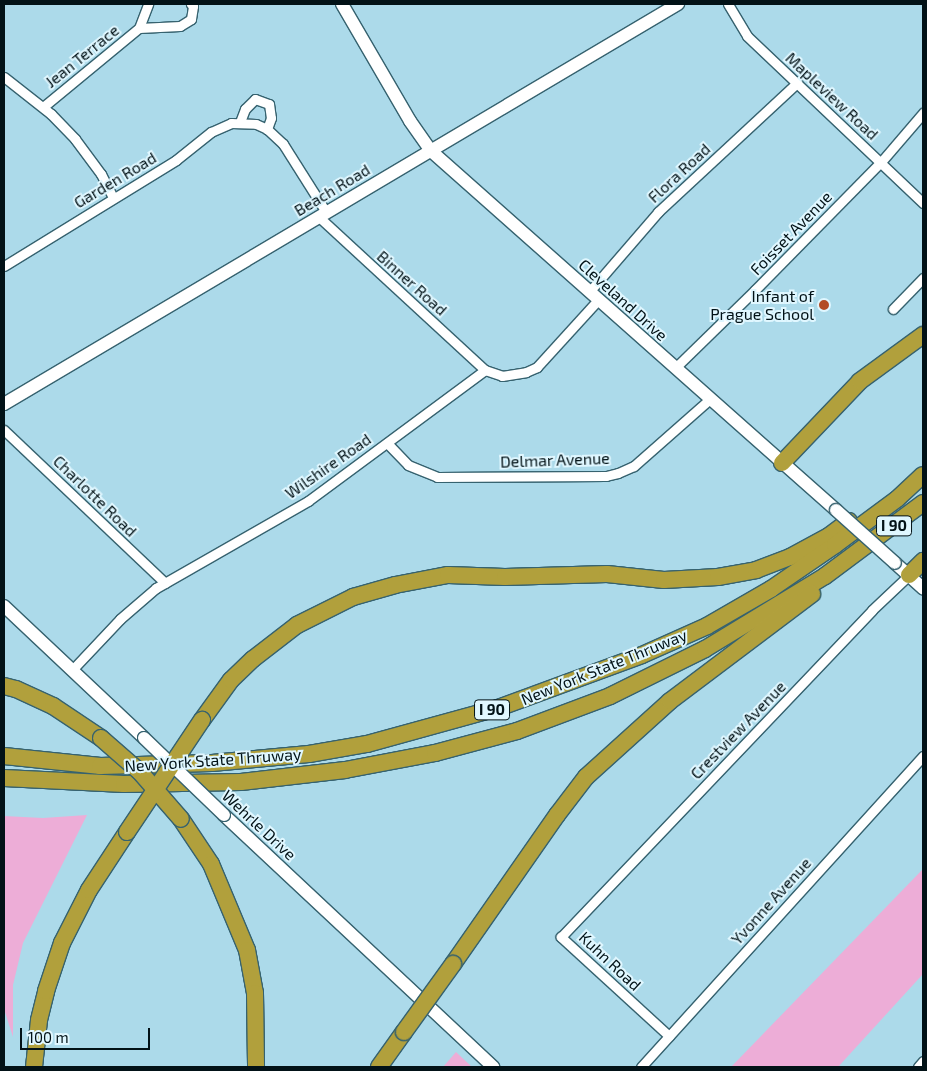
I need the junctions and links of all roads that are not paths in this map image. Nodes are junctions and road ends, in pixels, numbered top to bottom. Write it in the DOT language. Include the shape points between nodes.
graph roads {
  1 [pos="148,4"];
  2 [pos="191,4"];
  3 [pos="342,4"];
  4 [pos="678,4"];
  5 [pos="728,4"];
  6 [pos="139,28"];
  7 [pos="4,77"];
  8 [pos="797,83"];
  9 [pos="43,107"];
  10 [pos="923,113"];
  11 [pos="240,122"];
  12 [pos="267,129"];
  13 [pos="430,150"];
  14 [pos="881,162"];
  15 [pos="113,198"];
  16 [pos="923,203"];
  17 [pos="322,215"];
  18 [pos="4,266"];
  19 [pos="923,278"];
  20 [pos="594,296"];
  21 [pos="893,309"];
  22 [pos="923,335"];
  23 [pos="675,368"];
  24 [pos="485,370"];
  25 [pos="710,399"];
  26 [pos="4,404"];
  27 [pos="4,430"];
  28 [pos="388,443"];
  29 [pos="782,462"];
  30 [pos="923,462"];
  31 [pos="923,475"];
  32 [pos="923,503"];
  33 [pos="864,549"];
  34 [pos="923,561"];
  35 [pos="909,575"];
  36 [pos="165,584"];
  37 [pos="923,588"];
  38 [pos="4,606"];
  39 [pos="72,670"];
  40 [pos="4,686"];
  41 [pos="4,756"];
  42 [pos="923,756"];
  43 [pos="4,778"];
  44 [pos="590,907"];
  45 [pos="670,1036"];
  46 [pos="923,1061"];
  47 [pos="34,1067"];
  48 [pos="256,1067"];
  49 [pos="379,1067"];
  50 [pos="493,1067"];
  51 [pos="642,1067"];
  52 [pos="918,1067"];
  1 -- 6 [label="street, Jean Terrace"];
  2 -- 6 [label="street, Jean Terrace" via="191,19 180,26"];
  3 -- 13 [label="street, Cleveland Drive" via="410,122"];
  4 -- 13 [label="street, Beach Road"];
  5 -- 8 [label="street, Mapleview Road" via="747,36"];
  6 -- 9 [label="street, Jean Terrace"];
  7 -- 9 [label="street"];
  8 -- 14 [label="street, Mapleview Road"];
  8 -- 20 [label="street, Flora Road" via="658,212"];
  9 -- 15 [label="street" via="74,138 101,174"];
  10 -- 14 [label="street, Foisset Avenue"];
  11 -- 12 [label="street, Garden Road"];
  11 -- 12 [label="street" via="245,110 256,99 268,104 271,118"];
  11 -- 15 [label="street, Garden Road" via="211,132 176,160"];
  12 -- 17 [label="street, Garden Road" via="283,144"];
  13 -- 17 [label="street, Beach Road"];
  13 -- 20 [label="street, Cleveland Drive"];
  14 -- 16 [label="street, Mapleview Road"];
  14 -- 23 [label="street, Foisset Avenue"];
  15 -- 18 [label="street, Garden Road"];
  17 -- 24 [label="street, Binner Road"];
  17 -- 26 [label="street, Beach Road"];
  19 -- 21 [label="street"];
  20 -- 23 [label="street, Cleveland Drive"];
  20 -- 24 [label="street" via="537,367 502,376"];
  22 -- 29 [label="highway" via="860,381"];
  23 -- 25 [label="street, Cleveland Drive"];
  24 -- 28 [label="street, Wilshire Road"];
  25 -- 28 [label="street, Delmar Avenue" via="634,466 606,476 437,477 408,465"];
  25 -- 29 [label="street, Cleveland Drive"];
  27 -- 36 [label="street, Charlotte Road"];
  28 -- 36 [label="street, Wilshire Road" via="308,501"];
  29 -- 35 [label="street, Cleveland Drive, bridge"];
  30 -- 47 [label="highway, bridge" via="887,494 828,536 790,557 756,570 718,577 664,580 607,574 448,575 395,584 353,597 297,625 253,658 232,680 89,890 62,943 42,1010"];
  31 -- 41 [label="highway, New York State Thruway / I 90" via="836,545 771,589 707,626 642,655 498,708 366,744 309,754 212,763 100,766"];
  32 -- 33 [label="highway, New York State Thruway / I 90"];
  33 -- 43 [label="highway, New York State Thruway / I 90" via="705,649 610,696 517,732 435,753 345,770 241,782 124,784"];
  33 -- 49 [label="highway, bridge" via="826,584 670,700 586,777"];
  34 -- 35 [label="highway"];
  35 -- 37 [label="street, Cleveland Drive"];
  35 -- 44 [label="street, Crestview Avenue"];
  36 -- 39 [label="street, Wilshire Road" via="120,618"];
  38 -- 39 [label="street, Wehrle Drive"];
  39 -- 50 [label="street, Wehrle Drive, bridge"];
  40 -- 48 [label="highway, bridge" via="53,706 101,738 140,772 181,819 211,864 247,950 255,993"];
  42 -- 45 [label="street, Yvonne Avenue"];
  44 -- 45 [label="street, Kuhn Road" via="562,937"];
  45 -- 51 [label="street, Yvonne Avenue"];
  46 -- 52 [label="street"];
}
